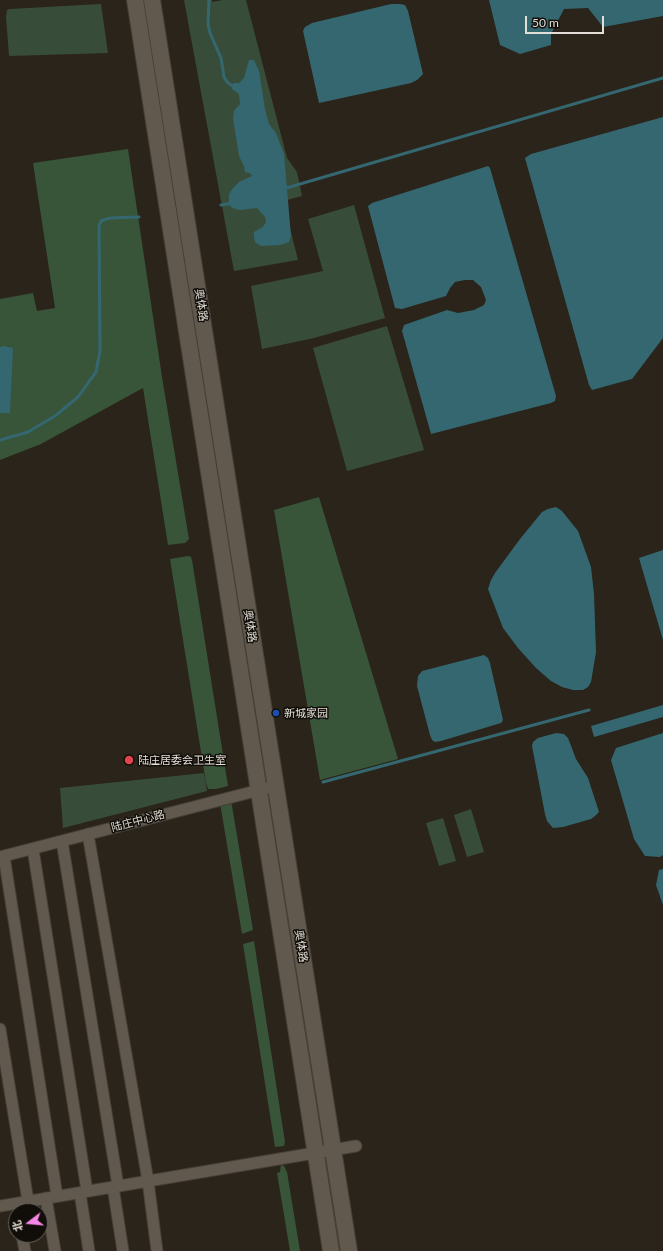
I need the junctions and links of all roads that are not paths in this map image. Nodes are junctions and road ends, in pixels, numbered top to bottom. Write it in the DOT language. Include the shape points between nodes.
graph roads {
  1 [pos="135,0"];
  2 [pos="152,0"];
  3 [pos="276,786"];
  4 [pos="260,790"];
  5 [pos="88,834"];
  6 [pos="62,841"];
  7 [pos="33,849"];
  8 [pos="2,857"];
  9 [pos="0,1029"];
  10 [pos="356,1146"];
  11 [pos="333,1150"];
  12 [pos="316,1153"];
  13 [pos="148,1181"];
  14 [pos="115,1187"];
  15 [pos="83,1192"];
  16 [pos="52,1197"];
  17 [pos="21,1203"];
  18 [pos="29,1203"];
  19 [pos="55,1251"];
  20 [pos="89,1251"];
  21 [pos="123,1251"];
  22 [pos="157,1251"];
  23 [pos="331,1251"];
  24 [pos="349,1251"];
  1 -- 4 [label="main road, 奥体路"];
  2 -- 3 [label="main road, 奥体路"];
  3 -- 4 [label="street, 陆庄中心路"];
  3 -- 11 [label="main road, 奥体路"];
  4 -- 5 [label="street, 陆庄中心路"];
  4 -- 12 [label="main road, 奥体路"];
  5 -- 6 [label="street, 陆庄中心路"];
  5 -- 13 [label="street"];
  6 -- 7 [label="street, 陆庄中心路"];
  6 -- 14 [label="street"];
  7 -- 8 [label="street, 陆庄中心路"];
  7 -- 15 [label="street"];
  8 -- 16 [label="street"];
  9 -- 17 [label="street"];
  10 -- 11 [label="street"];
  11 -- 12 [label="street"];
  11 -- 24 [label="main road, 奥体路"];
  12 -- 13 [label="street"];
  12 -- 23 [label="main road, 奥体路"];
  13 -- 14 [label="street"];
  13 -- 22 [label="street"];
  14 -- 15 [label="street"];
  14 -- 21 [label="street"];
  15 -- 16 [label="street"];
  15 -- 20 [label="street"];
  16 -- 18 [label="street"];
  16 -- 19 [label="street"];
}
